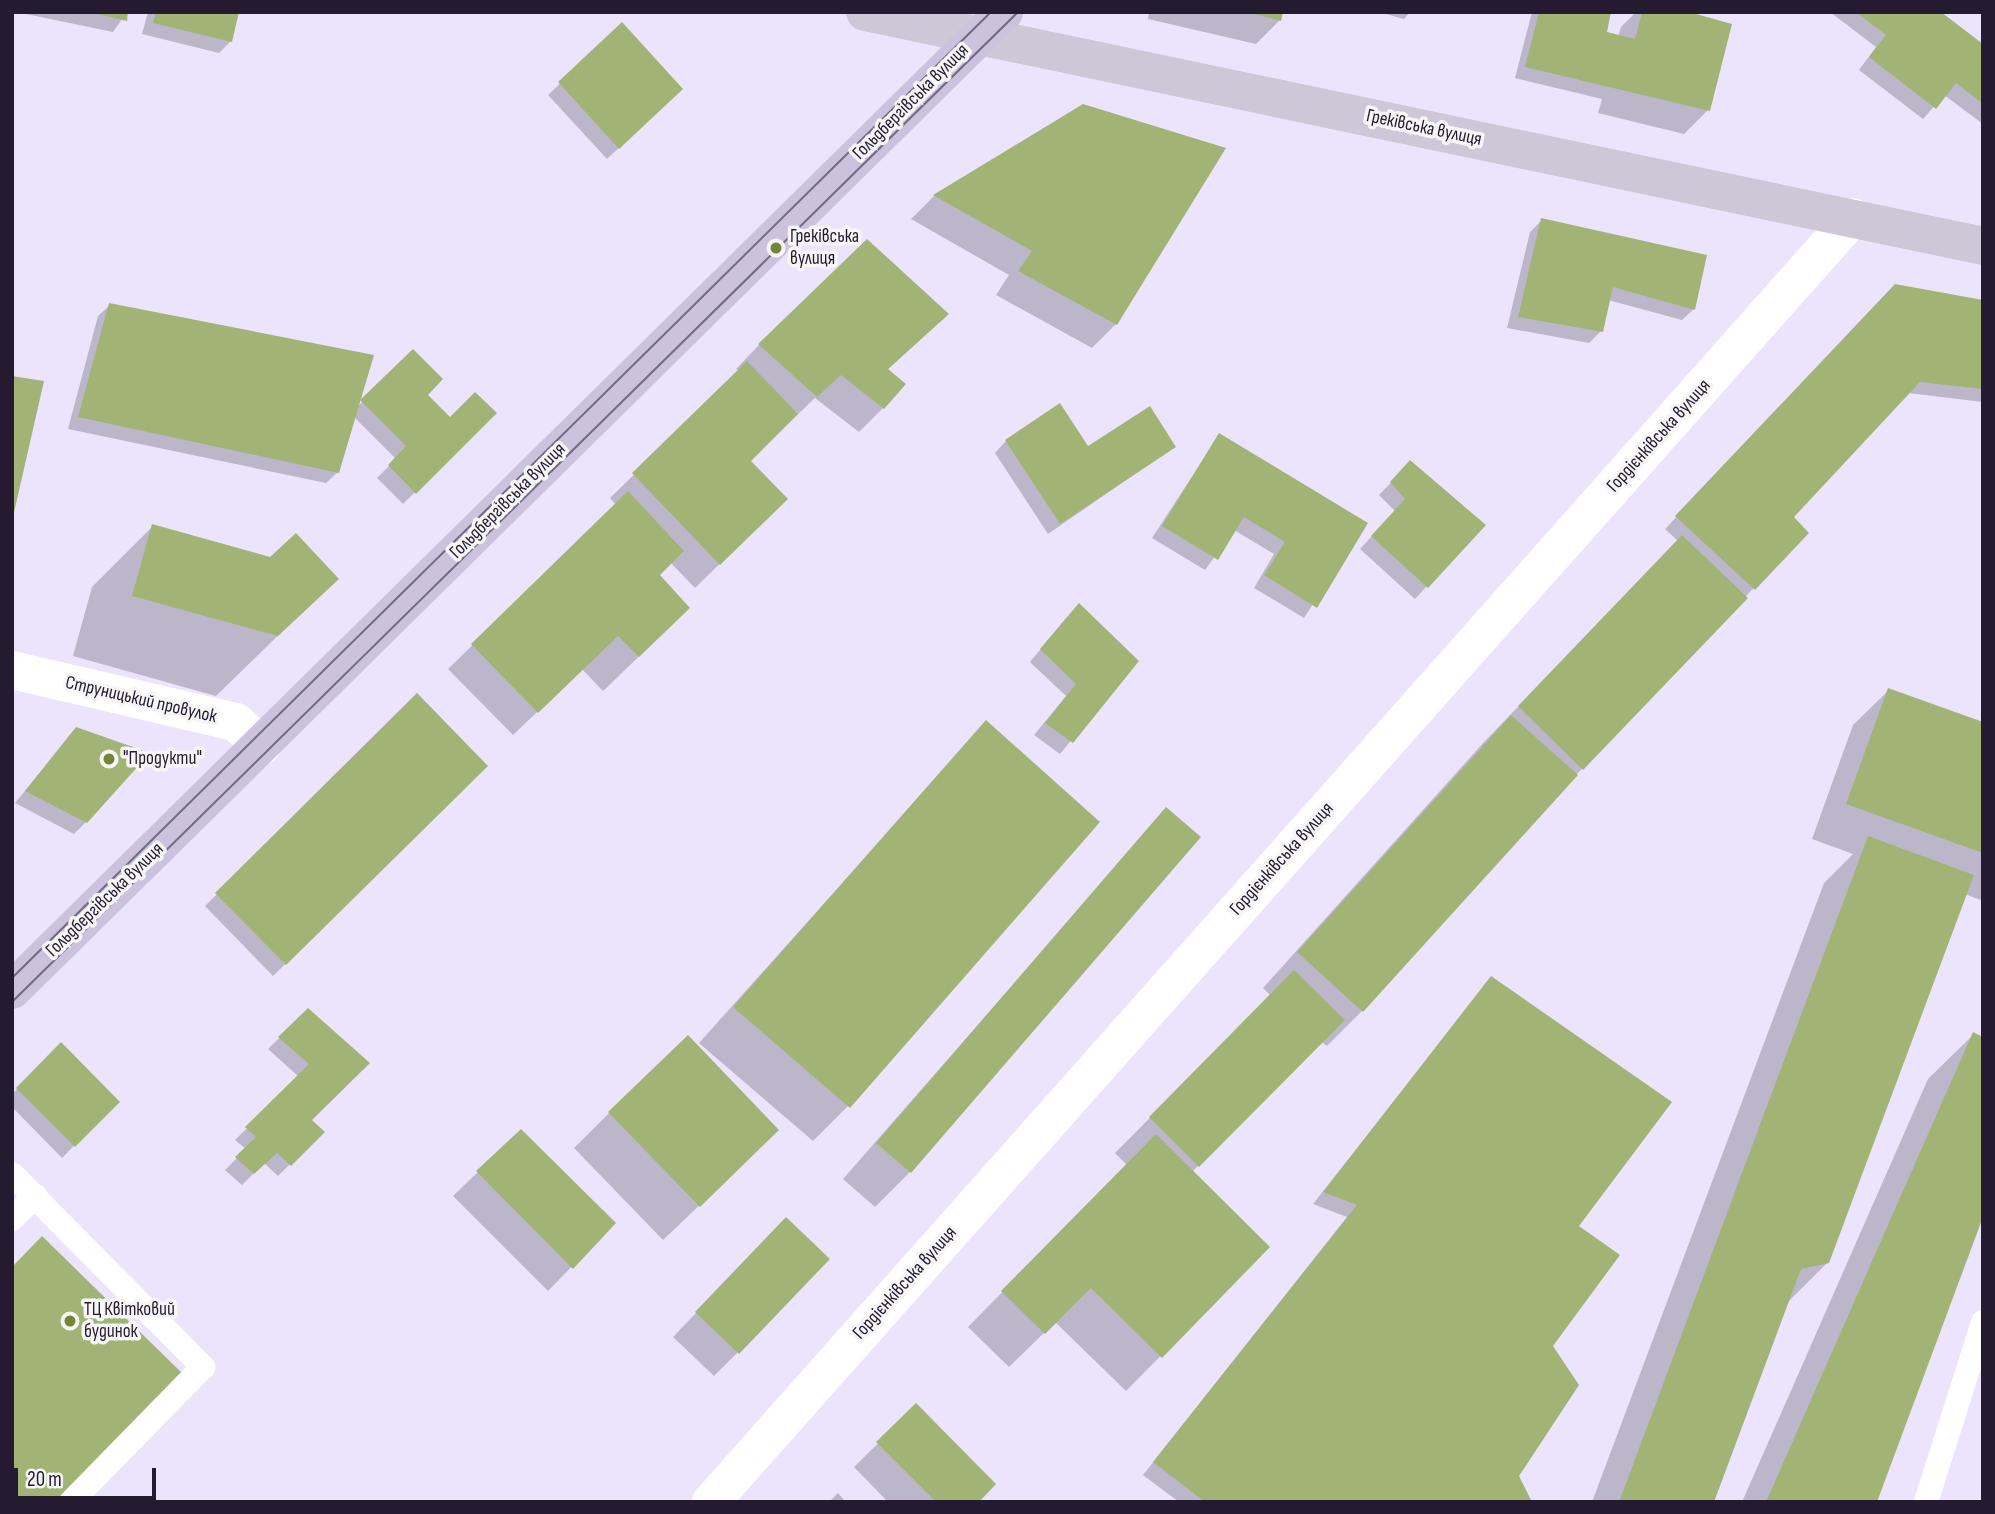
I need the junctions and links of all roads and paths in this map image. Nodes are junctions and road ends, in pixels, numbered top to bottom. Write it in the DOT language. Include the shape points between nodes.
graph roads {
  1 [pos="866,12"];
  2 [pos="992,23"];
  3 [pos="1853,217"];
  4 [pos="1983,246"];
  5 [pos="12,670"];
  6 [pos="262,746"];
  7 [pos="12,990"];
  8 [pos="12,1174"];
  9 [pos="35,1196"];
  10 [pos="12,1219"];
  11 [pos="1983,1322"];
  12 [pos="71,1502"];
  13 [pos="711,1502"];
  14 [pos="1926,1502"];
  1 -- 2 [label="street, Греківська вулиця"];
  2 -- 3 [label="street, Греківська вулиця"];
  2 -- 6 [label="main road, Гольдбергівська вулиця"];
  3 -- 4 [label="street, Греківська вулиця"];
  3 -- 13 [label="street, Гордієнківська вулиця"];
  5 -- 6 [label="street, Струницький провулок" via="236,722"];
  6 -- 7 [label="main road, Гольдбергівська вулиця"];
  8 -- 9 [label="lane"];
  9 -- 10 [label="lane"];
  9 -- 12 [label="lane" via="203,1367"];
  11 -- 14 [label="lane"];
}
